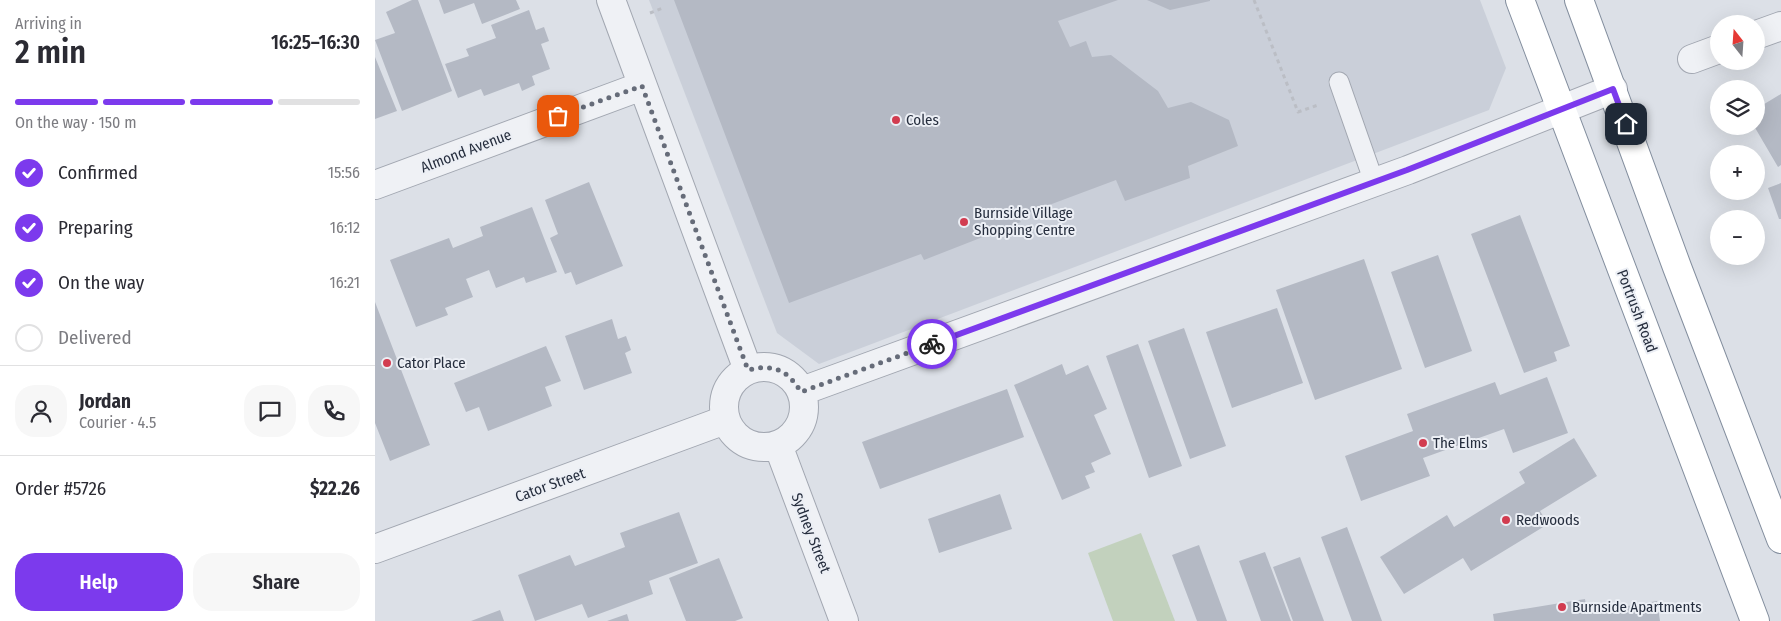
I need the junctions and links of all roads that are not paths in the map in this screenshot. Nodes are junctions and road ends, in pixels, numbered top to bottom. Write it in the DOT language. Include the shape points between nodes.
graph roads {
  1 [pos="611,0"];
  2 [pos="1520,0"];
  3 [pos="1579,0"];
  4 [pos="1781,26"];
  5 [pos="1765,32"];
  6 [pos="1710,52"];
  7 [pos="1692,59"];
  8 [pos="1339,82"];
  9 [pos="642,86"];
  10 [pos="1613,89"];
  11 [pos="1562,108"];
  12 [pos="1374,182"];
  13 [pos="375,185"];
  14 [pos="748,370"];
  15 [pos="801,392"];
  16 [pos="725,420"];
  17 [pos="778,445"];
  18 [pos="1781,538"];
  19 [pos="375,549"];
  20 [pos="844,621"];
  21 [pos="1755,621"];
  1 -- 9 [label="street"];
  2 -- 11 [label="highway, Portrush Road"];
  3 -- 10 [label="highway"];
  4 -- 5 [label="street"];
  6 -- 7 [label="street"];
  8 -- 12 [label="lane"];
  9 -- 13 [label="street, Almond Avenue"];
  9 -- 14 [label="street"];
  10 -- 11 [label="street"];
  10 -- 18 [label="highway"];
  11 -- 12 [label="street"];
  11 -- 21 [label="highway, Portrush Road"];
  12 -- 15 [label="street"];
  14 -- 15 [label="street" via="760,367 785,372"];
  14 -- 16 [label="street" via="738,376 724,396"];
  15 -- 17 [label="street" via="803,417 798,429"];
  16 -- 17 [label="street" via="732,432 753,446"];
  16 -- 19 [label="street, Cator Street"];
  17 -- 20 [label="street, Sydney Street"];
}
